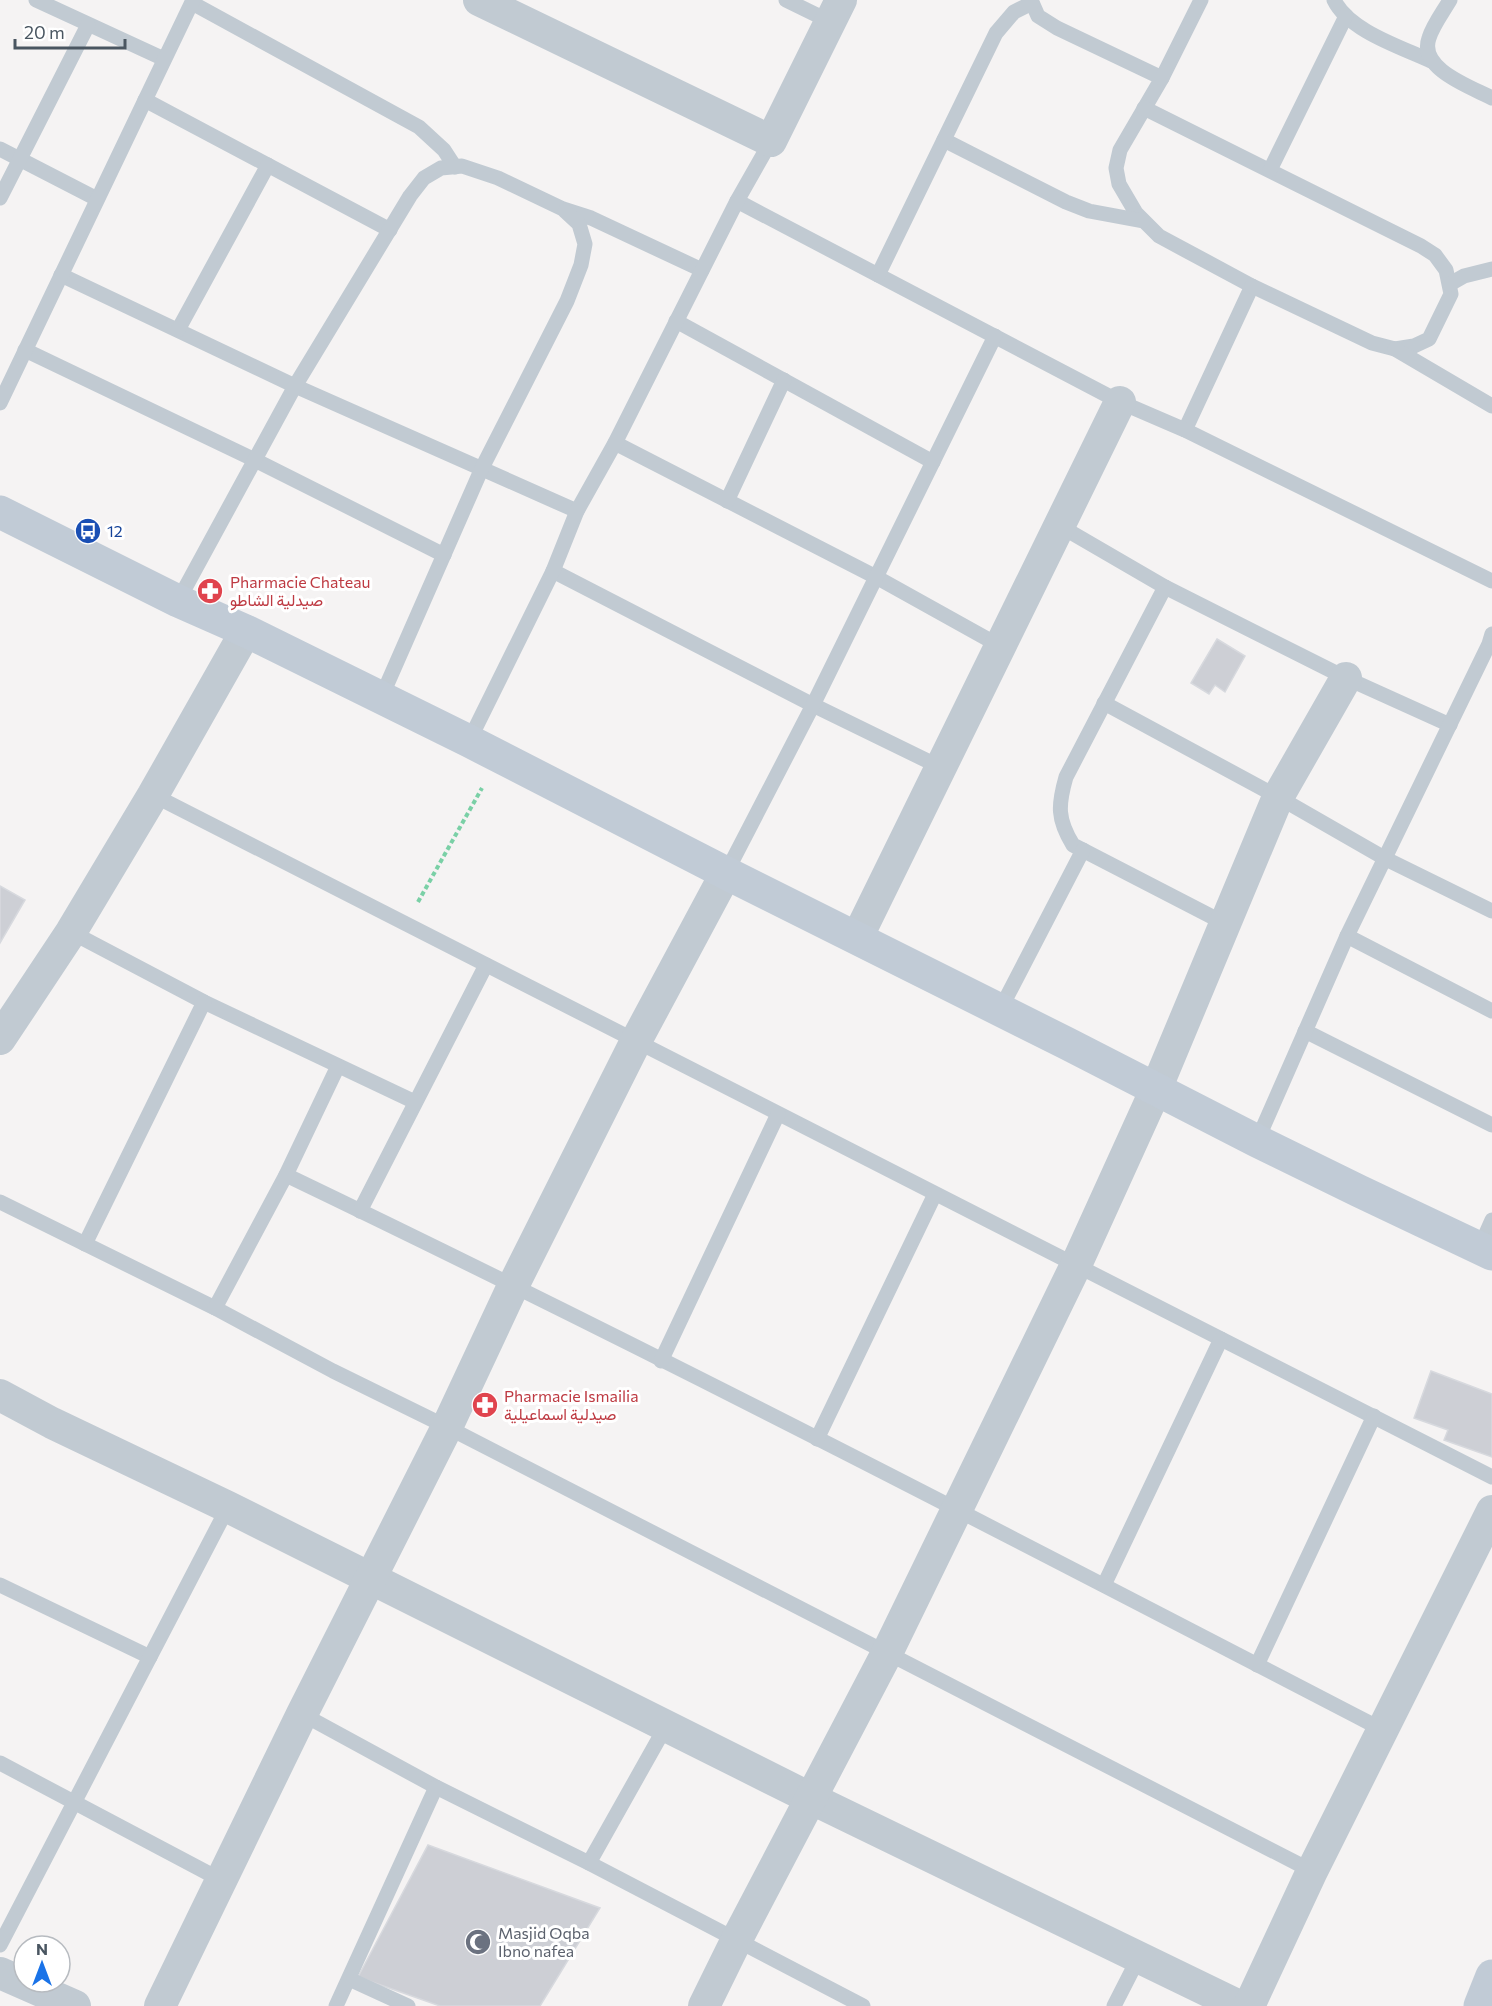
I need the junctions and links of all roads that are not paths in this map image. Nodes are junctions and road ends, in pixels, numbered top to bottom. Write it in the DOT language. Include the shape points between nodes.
graph roads {
  1 [pos="36,0"];
  2 [pos="479,0"];
  3 [pos="786,0"];
  4 [pos="1201,0"];
  5 [pos="1334,0"];
  6 [pos="1450,0"];
  7 [pos="193,1"];
  8 [pos="1031,2"];
  9 [pos="836,11"];
  10 [pos="1346,16"];
  11 [pos="88,25"];
  12 [pos="164,59"];
  13 [pos="1431,61"];
  14 [pos="1162,78"];
  15 [pos="1492,98"];
  16 [pos="145,100"];
  17 [pos="1144,108"];
  18 [pos="944,140"];
  19 [pos="771,141"];
  20 [pos="0,149"];
  21 [pos="18,159"];
  22 [pos="268,165"];
  23 [pos="455,167"];
  24 [pos="1270,171"];
  25 [pos="0,198"];
  26 [pos="97,199"];
  27 [pos="737,201"];
  28 [pos="563,209"];
  29 [pos="1143,220"];
  30 [pos="390,230"];
  31 [pos="1492,269"];
  32 [pos="702,270"];
  33 [pos="61,275"];
  34 [pos="878,275"];
  35 [pos="1450,284"];
  36 [pos="1252,286"];
  37 [pos="676,321"];
  38 [pos="178,330"];
  39 [pos="995,336"];
  40 [pos="1395,349"];
  41 [pos="25,351"];
  42 [pos="784,380"];
  43 [pos="295,387"];
  44 [pos="1120,402"];
  45 [pos="0,404"];
  46 [pos="1492,406"];
  47 [pos="1185,430"];
  48 [pos="615,443"];
  49 [pos="255,460"];
  50 [pos="933,462"];
  51 [pos="482,468"];
  52 [pos="727,501"];
  53 [pos="577,511"];
  54 [pos="0,512"];
  55 [pos="1059,526"];
  56 [pos="444,555"];
  57 [pos="553,571"];
  58 [pos="876,578"];
  59 [pos="1492,581"];
  60 [pos="1165,587"];
  61 [pos="178,601"];
  62 [pos="246,631"];
  63 [pos="1492,634"];
  64 [pos="1000,646"];
  65 [pos="1346,678"];
  66 [pos="381,698"];
  67 [pos="1104,703"];
  68 [pos="813,705"];
  69 [pos="1450,724"];
  70 [pos="469,741"];
  71 [pos="940,767"];
  72 [pos="153,795"];
  73 [pos="1278,797"];
  74 [pos="1083,850"];
  75 [pos="1386,859"];
  76 [pos="726,873"];
  77 [pos="1492,911"];
  78 [pos="1226,924"];
  79 [pos="70,932"];
  80 [pos="1347,936"];
  81 [pos="857,938"];
  82 [pos="486,965"];
  83 [pos="204,1002"];
  84 [pos="1000,1010"];
  85 [pos="1492,1011"];
  86 [pos="1305,1031"];
  87 [pos="0,1039"];
  88 [pos="636,1041"];
  89 [pos="338,1066"];
  90 [pos="1156,1089"];
  91 [pos="415,1102"];
  92 [pos="778,1114"];
  93 [pos="1492,1125"];
  94 [pos="1257,1141"];
  95 [pos="286,1175"];
  96 [pos="935,1194"];
  97 [pos="0,1202"];
  98 [pos="360,1211"];
  99 [pos="1488,1240"];
  100 [pos="85,1244"];
  101 [pos="1076,1265"];
  102 [pos="513,1286"];
  103 [pos="215,1308"];
  104 [pos="1221,1339"];
  105 [pos="661,1361"];
  106 [pos="0,1395"];
  107 [pos="1374,1416"];
  108 [pos="447,1427"];
  109 [pos="817,1439"];
  110 [pos="1492,1477"];
  111 [pos="228,1507"];
  112 [pos="958,1509"];
  113 [pos="1492,1511"];
  114 [pos="372,1580"];
  115 [pos="0,1585"];
  116 [pos="1104,1585"];
  117 [pos="887,1653"];
  118 [pos="150,1658"];
  119 [pos="1257,1665"];
  120 [pos="302,1714"];
  121 [pos="666,1726"];
  122 [pos="1383,1730"];
  123 [pos="0,1763"];
  124 [pos="436,1787"];
  125 [pos="810,1798"];
  126 [pos="75,1802"];
  127 [pos="589,1863"];
  128 [pos="1312,1871"];
  129 [pos="220,1880"];
  130 [pos="736,1941"];
  131 [pos="0,1945"];
  132 [pos="1139,1957"];
  133 [pos="0,1973"];
  134 [pos="1492,1976"];
  135 [pos="349,1979"];
  136 [pos="75,2006"];
  137 [pos="160,2006"];
  138 [pos="336,2006"];
  139 [pos="408,2006"];
  140 [pos="704,2006"];
  141 [pos="863,2006"];
  142 [pos="1114,2006"];
  143 [pos="1239,2006"];
  144 [pos="1249,2006"];
  145 [pos="1480,2006"];
  1 -- 11 [label="lane"];
  2 -- 19 [label="street"];
  3 -- 9 [label="lane"];
  4 -- 14 [label="lane"];
  5 -- 10 [label="lane"];
  6 -- 13 [label="lane" via="1428,39"];
  7 -- 12 [label="lane"];
  7 -- 23 [label="lane" via="419,127 444,150"];
  8 -- 14 [label="lane" via="1038,15 1057,28"];
  8 -- 18 [label="lane" via="1014,12 996,33"];
  9 -- 19 [label="street"];
  10 -- 13 [label="lane" via="1363,30"];
  10 -- 24 [label="lane"];
  11 -- 12 [label="lane"];
  11 -- 21 [label="lane"];
  12 -- 16 [label="lane"];
  13 -- 15 [label="lane" via="1442,72"];
  14 -- 17 [label="lane"];
  16 -- 22 [label="lane"];
  16 -- 26 [label="lane"];
  17 -- 24 [label="lane"];
  17 -- 29 [label="lane" via="1120,150 1116,168 1119,184"];
  18 -- 29 [label="lane" via="1066,202 1089,211"];
  18 -- 34 [label="lane"];
  19 -- 27 [label="lane"];
  20 -- 21 [label="lane"];
  21 -- 25 [label="lane"];
  21 -- 26 [label="lane"];
  22 -- 30 [label="lane"];
  22 -- 38 [label="lane"];
  23 -- 28 [label="lane" via="498,178"];
  23 -- 30 [label="lane" via="441,168 424,178"];
  24 -- 35 [label="lane" via="1421,246 1435,255"];
  26 -- 33 [label="lane"];
  27 -- 32 [label="lane"];
  27 -- 34 [label="lane"];
  28 -- 32 [label="lane" via="591,218"];
  28 -- 51 [label="lane" via="579,224 585,244 581,265 567,301"];
  29 -- 36 [label="lane" via="1159,236"];
  30 -- 43 [label="lane"];
  31 -- 35 [label="lane"];
  32 -- 37 [label="lane"];
  33 -- 38 [label="lane"];
  33 -- 41 [label="lane"];
  34 -- 39 [label="lane"];
  35 -- 40 [label="lane" via="1451,294 1429,339"];
  36 -- 40 [label="lane" via="1372,343"];
  36 -- 47 [label="lane"];
  37 -- 42 [label="lane"];
  37 -- 48 [label="lane"];
  38 -- 43 [label="lane"];
  39 -- 44 [label="lane"];
  39 -- 50 [label="lane"];
  40 -- 46 [label="lane"];
  41 -- 45 [label="lane"];
  41 -- 49 [label="lane"];
  42 -- 50 [label="lane"];
  42 -- 52 [label="lane"];
  43 -- 49 [label="lane"];
  43 -- 51 [label="lane"];
  44 -- 47 [label="lane"];
  44 -- 55 [label="street"];
  47 -- 59 [label="lane"];
  48 -- 52 [label="lane"];
  48 -- 53 [label="lane"];
  49 -- 56 [label="lane"];
  49 -- 61 [label="lane"];
  50 -- 58 [label="lane"];
  51 -- 53 [label="lane"];
  51 -- 56 [label="lane"];
  52 -- 58 [label="lane"];
  53 -- 57 [label="lane"];
  54 -- 61 [label="street"];
  55 -- 60 [label="lane"];
  55 -- 64 [label="street"];
  56 -- 66 [label="lane"];
  57 -- 68 [label="lane"];
  57 -- 70 [label="lane"];
  58 -- 64 [label="lane"];
  58 -- 68 [label="lane"];
  60 -- 65 [label="lane"];
  60 -- 67 [label="lane"];
  61 -- 62 [label="street"];
  62 -- 66 [label="street"];
  62 -- 72 [label="street"];
  63 -- 69 [label="lane"];
  64 -- 71 [label="street"];
  65 -- 69 [label="lane"];
  65 -- 73 [label="street"];
  66 -- 70 [label="street"];
  67 -- 73 [label="lane"];
  67 -- 74 [label="lane" via="1066,777 1059,801 1065,832 1073,845"];
  68 -- 71 [label="lane"];
  68 -- 76 [label="lane"];
  69 -- 75 [label="lane"];
  70 -- 76 [label="street"];
  71 -- 81 [label="street"];
  72 -- 79 [label="street"];
  72 -- 82 [label="lane"];
  73 -- 75 [label="lane"];
  73 -- 78 [label="street"];
  74 -- 78 [label="lane"];
  74 -- 84 [label="lane"];
  75 -- 77 [label="lane"];
  75 -- 80 [label="lane"];
  76 -- 81 [label="street"];
  76 -- 88 [label="street"];
  78 -- 90 [label="street"];
  79 -- 83 [label="lane"];
  79 -- 87 [label="street"];
  80 -- 85 [label="lane"];
  80 -- 86 [label="lane"];
  81 -- 84 [label="street"];
  82 -- 88 [label="lane"];
  82 -- 91 [label="lane"];
  83 -- 89 [label="lane"];
  83 -- 100 [label="lane"];
  84 -- 90 [label="street"];
  86 -- 93 [label="lane"];
  86 -- 94 [label="lane"];
  88 -- 92 [label="lane"];
  88 -- 102 [label="street"];
  89 -- 91 [label="lane"];
  89 -- 95 [label="lane"];
  90 -- 94 [label="street"];
  90 -- 101 [label="street"];
  91 -- 98 [label="lane"];
  92 -- 96 [label="lane"];
  92 -- 105 [label="lane"];
  94 -- 99 [label="street" via="1359,1191"];
  95 -- 98 [label="lane"];
  95 -- 103 [label="lane"];
  96 -- 101 [label="lane"];
  96 -- 109 [label="lane"];
  97 -- 100 [label="lane"];
  98 -- 102 [label="lane"];
  100 -- 103 [label="lane"];
  101 -- 104 [label="lane"];
  101 -- 112 [label="street"];
  102 -- 105 [label="lane"];
  102 -- 108 [label="street"];
  103 -- 108 [label="lane"];
  104 -- 107 [label="lane"];
  104 -- 116 [label="lane"];
  105 -- 109 [label="lane"];
  106 -- 111 [label="street"];
  107 -- 110 [label="lane"];
  107 -- 119 [label="lane"];
  108 -- 114 [label="street"];
  108 -- 117 [label="lane"];
  109 -- 112 [label="lane"];
  111 -- 114 [label="street"];
  111 -- 118 [label="lane"];
  112 -- 116 [label="lane"];
  112 -- 117 [label="street"];
  113 -- 122 [label="street"];
  114 -- 120 [label="street"];
  114 -- 121 [label="street"];
  115 -- 118 [label="lane"];
  116 -- 119 [label="lane"];
  117 -- 125 [label="street"];
  117 -- 128 [label="lane"];
  118 -- 126 [label="lane"];
  119 -- 122 [label="lane"];
  120 -- 124 [label="lane"];
  120 -- 129 [label="street"];
  121 -- 125 [label="street"];
  121 -- 127 [label="lane"];
  122 -- 128 [label="street"];
  123 -- 126 [label="lane"];
  124 -- 127 [label="lane"];
  124 -- 135 [label="lane"];
  125 -- 130 [label="street"];
  125 -- 132 [label="street"];
  126 -- 129 [label="lane"];
  126 -- 131 [label="lane"];
  127 -- 130 [label="lane"];
  128 -- 144 [label="street"];
  129 -- 137 [label="street"];
  130 -- 140 [label="street"];
  130 -- 141 [label="lane"];
  132 -- 142 [label="lane"];
  132 -- 143 [label="street"];
  133 -- 136 [label="street"];
  134 -- 145 [label="street"];
  135 -- 138 [label="lane"];
  135 -- 139 [label="lane"];
}
